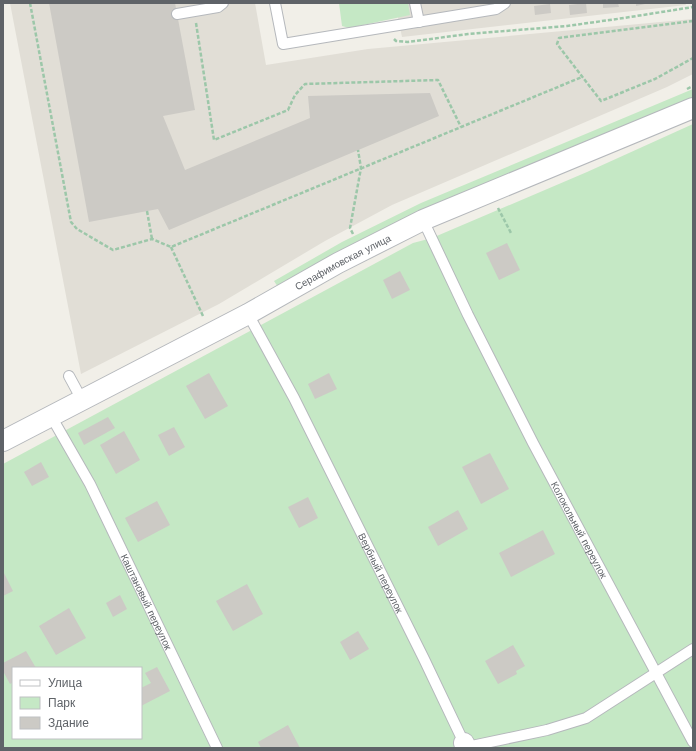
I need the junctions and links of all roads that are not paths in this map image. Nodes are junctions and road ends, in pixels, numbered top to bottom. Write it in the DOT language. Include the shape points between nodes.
graph roads {
  1 [pos="223,3"];
  2 [pos="275,3"];
  3 [pos="415,3"];
  4 [pos="505,3"];
  5 [pos="177,14"];
  6 [pos="419,22"];
  7 [pos="693,108"];
  8 [pos="423,220"];
  9 [pos="248,314"];
  10 [pos="70,376"];
  11 [pos="82,400"];
  12 [pos="51,416"];
  13 [pos="3,441"];
  14 [pos="693,648"];
  15 [pos="656,672"];
  16 [pos="693,742"];
  17 [pos="465,746"];
  18 [pos="217,748"];
  1 -- 5 [label="lane" via="218,7"];
  2 -- 6 [label="lane" via="283,44"];
  3 -- 6 [label="lane"];
  4 -- 6 [label="lane" via="496,9"];
  7 -- 8 [label="street, Серафимовская улица"];
  8 -- 9 [label="street, Серафимовская улица" via="338,263"];
  8 -- 15 [label="lane, Колокольный переулок" via="468,316 533,443"];
  9 -- 11 [label="street, Серафимовская улица"];
  9 -- 17 [label="lane, Вербный переулок" via="294,398"];
  10 -- 11 [label="lane"];
  11 -- 12 [label="street, Серафимовская улица"];
  12 -- 13 [label="street, Серафимовская улица"];
  12 -- 18 [label="lane, Каштановый переулок" via="90,484"];
  14 -- 15 [label="lane"];
  15 -- 16 [label="lane, Колокольный переулок"];
  15 -- 17 [label="lane" via="586,718 547,730"];
}
